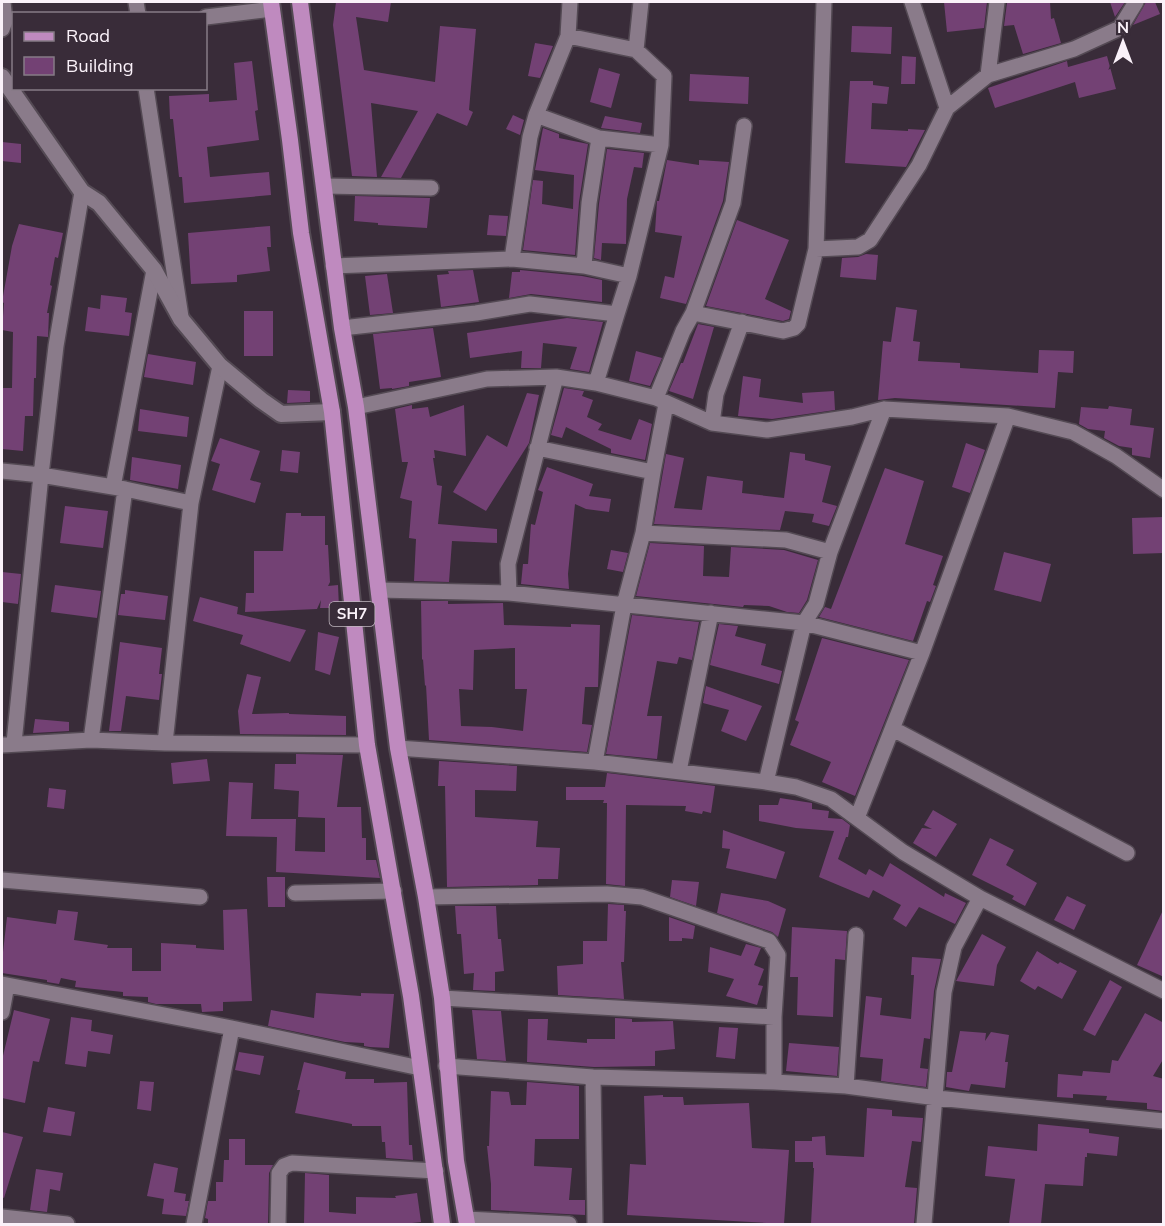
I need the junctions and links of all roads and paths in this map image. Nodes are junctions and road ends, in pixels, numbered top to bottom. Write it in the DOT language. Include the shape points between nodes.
graph roads {
  1 [pos="3,2"];
  2 [pos="300,2"];
  3 [pos="570,2"];
  4 [pos="641,2"];
  5 [pos="824,2"];
  6 [pos="912,2"];
  7 [pos="997,2"];
  8 [pos="1136,2"];
  9 [pos="271,5"];
  10 [pos="207,17"];
  11 [pos="6,24"];
  12 [pos="568,36"];
  13 [pos="636,50"];
  14 [pos="988,75"];
  15 [pos="2,77"];
  16 [pos="146,90"];
  17 [pos="947,108"];
  18 [pos="536,115"];
  19 [pos="744,126"];
  20 [pos="599,138"];
  21 [pos="661,146"];
  22 [pos="324,186"];
  23 [pos="431,188"];
  24 [pos="82,192"];
  25 [pos="816,249"];
  26 [pos="512,259"];
  27 [pos="333,266"];
  28 [pos="584,266"];
  29 [pos="154,270"];
  30 [pos="629,276"];
  31 [pos="693,313"];
  32 [pos="616,314"];
  33 [pos="182,319"];
  34 [pos="742,322"];
  35 [pos="342,328"];
  36 [pos="220,366"];
  37 [pos="556,377"];
  38 [pos="596,383"];
  39 [pos="661,401"];
  40 [pos="356,407"];
  41 [pos="884,409"];
  42 [pos="332,412"];
  43 [pos="1008,416"];
  44 [pos="712,423"];
  45 [pos="537,448"];
  46 [pos="2,471"];
  47 [pos="652,472"];
  48 [pos="41,475"];
  49 [pos="119,488"];
  50 [pos="1164,490"];
  51 [pos="191,503"];
  52 [pos="643,533"];
  53 [pos="830,552"];
  54 [pos="379,590"];
  55 [pos="509,593"];
  56 [pos="624,605"];
  57 [pos="711,613"];
  58 [pos="804,623"];
  59 [pos="922,653"];
  60 [pos="893,729"];
  61 [pos="91,740"];
  62 [pos="165,743"];
  63 [pos="8,744"];
  64 [pos="367,745"];
  65 [pos="398,748"];
  66 [pos="595,762"];
  67 [pos="679,771"];
  68 [pos="766,782"];
  69 [pos="857,818"];
  70 [pos="1126,853"];
  71 [pos="2,880"];
  72 [pos="394,891"];
  73 [pos="295,893"];
  74 [pos="200,897"];
  75 [pos="426,897"];
  76 [pos="980,898"];
  77 [pos="856,935"];
  78 [pos="4,984"];
  79 [pos="1164,991"];
  80 [pos="442,998"];
  81 [pos="2,1012"];
  82 [pos="774,1017"];
  83 [pos="232,1028"];
  84 [pos="446,1066"];
  85 [pos="420,1068"];
  86 [pos="593,1077"];
  87 [pos="774,1082"];
  88 [pos="846,1086"];
  89 [pos="937,1098"];
  90 [pos="1164,1121"];
  91 [pos="436,1171"];
  92 [pos="2,1217"];
  93 [pos="467,1222"];
  94 [pos="67,1224"];
  95 [pos="194,1224"];
  96 [pos="278,1224"];
  97 [pos="442,1224"];
  98 [pos="569,1224"];
  99 [pos="595,1224"];
  100 [pos="924,1224"];
  1 -- 11 [label="street"];
  2 -- 22 [label="main road, SH7"];
  3 -- 12 [label="street"];
  4 -- 13 [label="street"];
  5 -- 25 [label="street"];
  6 -- 17 [label="street"];
  7 -- 14 [label="street"];
  8 -- 14 [label="street" via="1120,28 1074,49"];
  9 -- 10 [label="street"];
  9 -- 42 [label="main road, SH7" via="301,233"];
  12 -- 13 [label="street"];
  12 -- 18 [label="street"];
  13 -- 21 [label="street" via="664,76"];
  14 -- 17 [label="street"];
  15 -- 24 [label="street"];
  16 -- 33 [label="street"];
  17 -- 25 [label="street" via="919,165 870,240 858,247"];
  18 -- 20 [label="street"];
  18 -- 26 [label="street"];
  19 -- 31 [label="street" via="733,203"];
  20 -- 21 [label="street"];
  20 -- 28 [label="street"];
  21 -- 30 [label="street"];
  22 -- 23 [label="street"];
  22 -- 27 [label="main road, SH7"];
  24 -- 29 [label="street" via="99,203"];
  24 -- 48 [label="street" via="56,346"];
  25 -- 34 [label="street" via="794,328 783,331"];
  26 -- 27 [label="street"];
  26 -- 28 [label="street"];
  27 -- 35 [label="main road, SH7"];
  28 -- 30 [label="street"];
  29 -- 33 [label="street"];
  29 -- 49 [label="street"];
  30 -- 32 [label="street"];
  31 -- 34 [label="street"];
  31 -- 39 [label="street" via="683,331"];
  32 -- 35 [label="street" via="530,304"];
  32 -- 38 [label="street"];
  33 -- 36 [label="street"];
  34 -- 44 [label="street" via="716,394"];
  35 -- 40 [label="main road, SH7"];
  36 -- 42 [label="street" via="281,414"];
  36 -- 51 [label="street"];
  37 -- 38 [label="street"];
  37 -- 40 [label="street" via="487,379"];
  37 -- 45 [label="street"];
  38 -- 39 [label="street"];
  39 -- 44 [label="street"];
  39 -- 47 [label="street"];
  40 -- 54 [label="main road, SH7"];
  41 -- 43 [label="street"];
  41 -- 44 [label="street" via="767,430"];
  41 -- 53 [label="street"];
  42 -- 64 [label="main road, SH7"];
  43 -- 50 [label="street" via="1073,432"];
  43 -- 59 [label="street"];
  45 -- 47 [label="street"];
  45 -- 55 [label="street" via="508,564"];
  46 -- 48 [label="street"];
  47 -- 52 [label="street"];
  48 -- 49 [label="street"];
  48 -- 63 [label="street"];
  49 -- 51 [label="street"];
  49 -- 61 [label="street"];
  51 -- 62 [label="street"];
  52 -- 53 [label="street" via="786,540"];
  52 -- 56 [label="street"];
  53 -- 58 [label="street" via="816,604"];
  54 -- 55 [label="street"];
  54 -- 65 [label="main road, SH7"];
  55 -- 56 [label="street"];
  56 -- 57 [label="street"];
  56 -- 66 [label="street"];
  57 -- 58 [label="street"];
  57 -- 67 [label="street"];
  58 -- 59 [label="street"];
  58 -- 68 [label="street"];
  59 -- 60 [label="street"];
  60 -- 69 [label="street"];
  60 -- 70 [label="street"];
  61 -- 62 [label="street"];
  61 -- 63 [label="street"];
  62 -- 64 [label="street"];
  64 -- 72 [label="main road, SH7"];
  65 -- 66 [label="street"];
  65 -- 75 [label="main road, SH7"];
  66 -- 67 [label="street"];
  67 -- 68 [label="street"];
  68 -- 69 [label="street" via="831,799"];
  69 -- 76 [label="street" via="903,852"];
  71 -- 74 [label="street"];
  72 -- 73 [label="street"];
  72 -- 85 [label="main road, SH7"];
  75 -- 80 [label="main road, SH7"];
  75 -- 82 [label="street" via="642,897 769,941 778,955"];
  76 -- 79 [label="street"];
  76 -- 89 [label="street" via="954,947 944,992"];
  77 -- 88 [label="street"];
  78 -- 81 [label="street"];
  78 -- 83 [label="street"];
  80 -- 82 [label="street"];
  80 -- 84 [label="main road, SH7"];
  82 -- 87 [label="street"];
  83 -- 85 [label="street"];
  83 -- 95 [label="street"];
  84 -- 86 [label="street"];
  84 -- 93 [label="main road, SH7"];
  85 -- 91 [label="main road, SH7"];
  86 -- 87 [label="street"];
  86 -- 99 [label="street"];
  87 -- 88 [label="street"];
  88 -- 89 [label="street"];
  89 -- 90 [label="street"];
  89 -- 100 [label="street"];
  91 -- 96 [label="street" via="292,1163 279,1173"];
  91 -- 97 [label="main road, SH7"];
  92 -- 94 [label="street"];
  93 -- 98 [label="street"];
}
